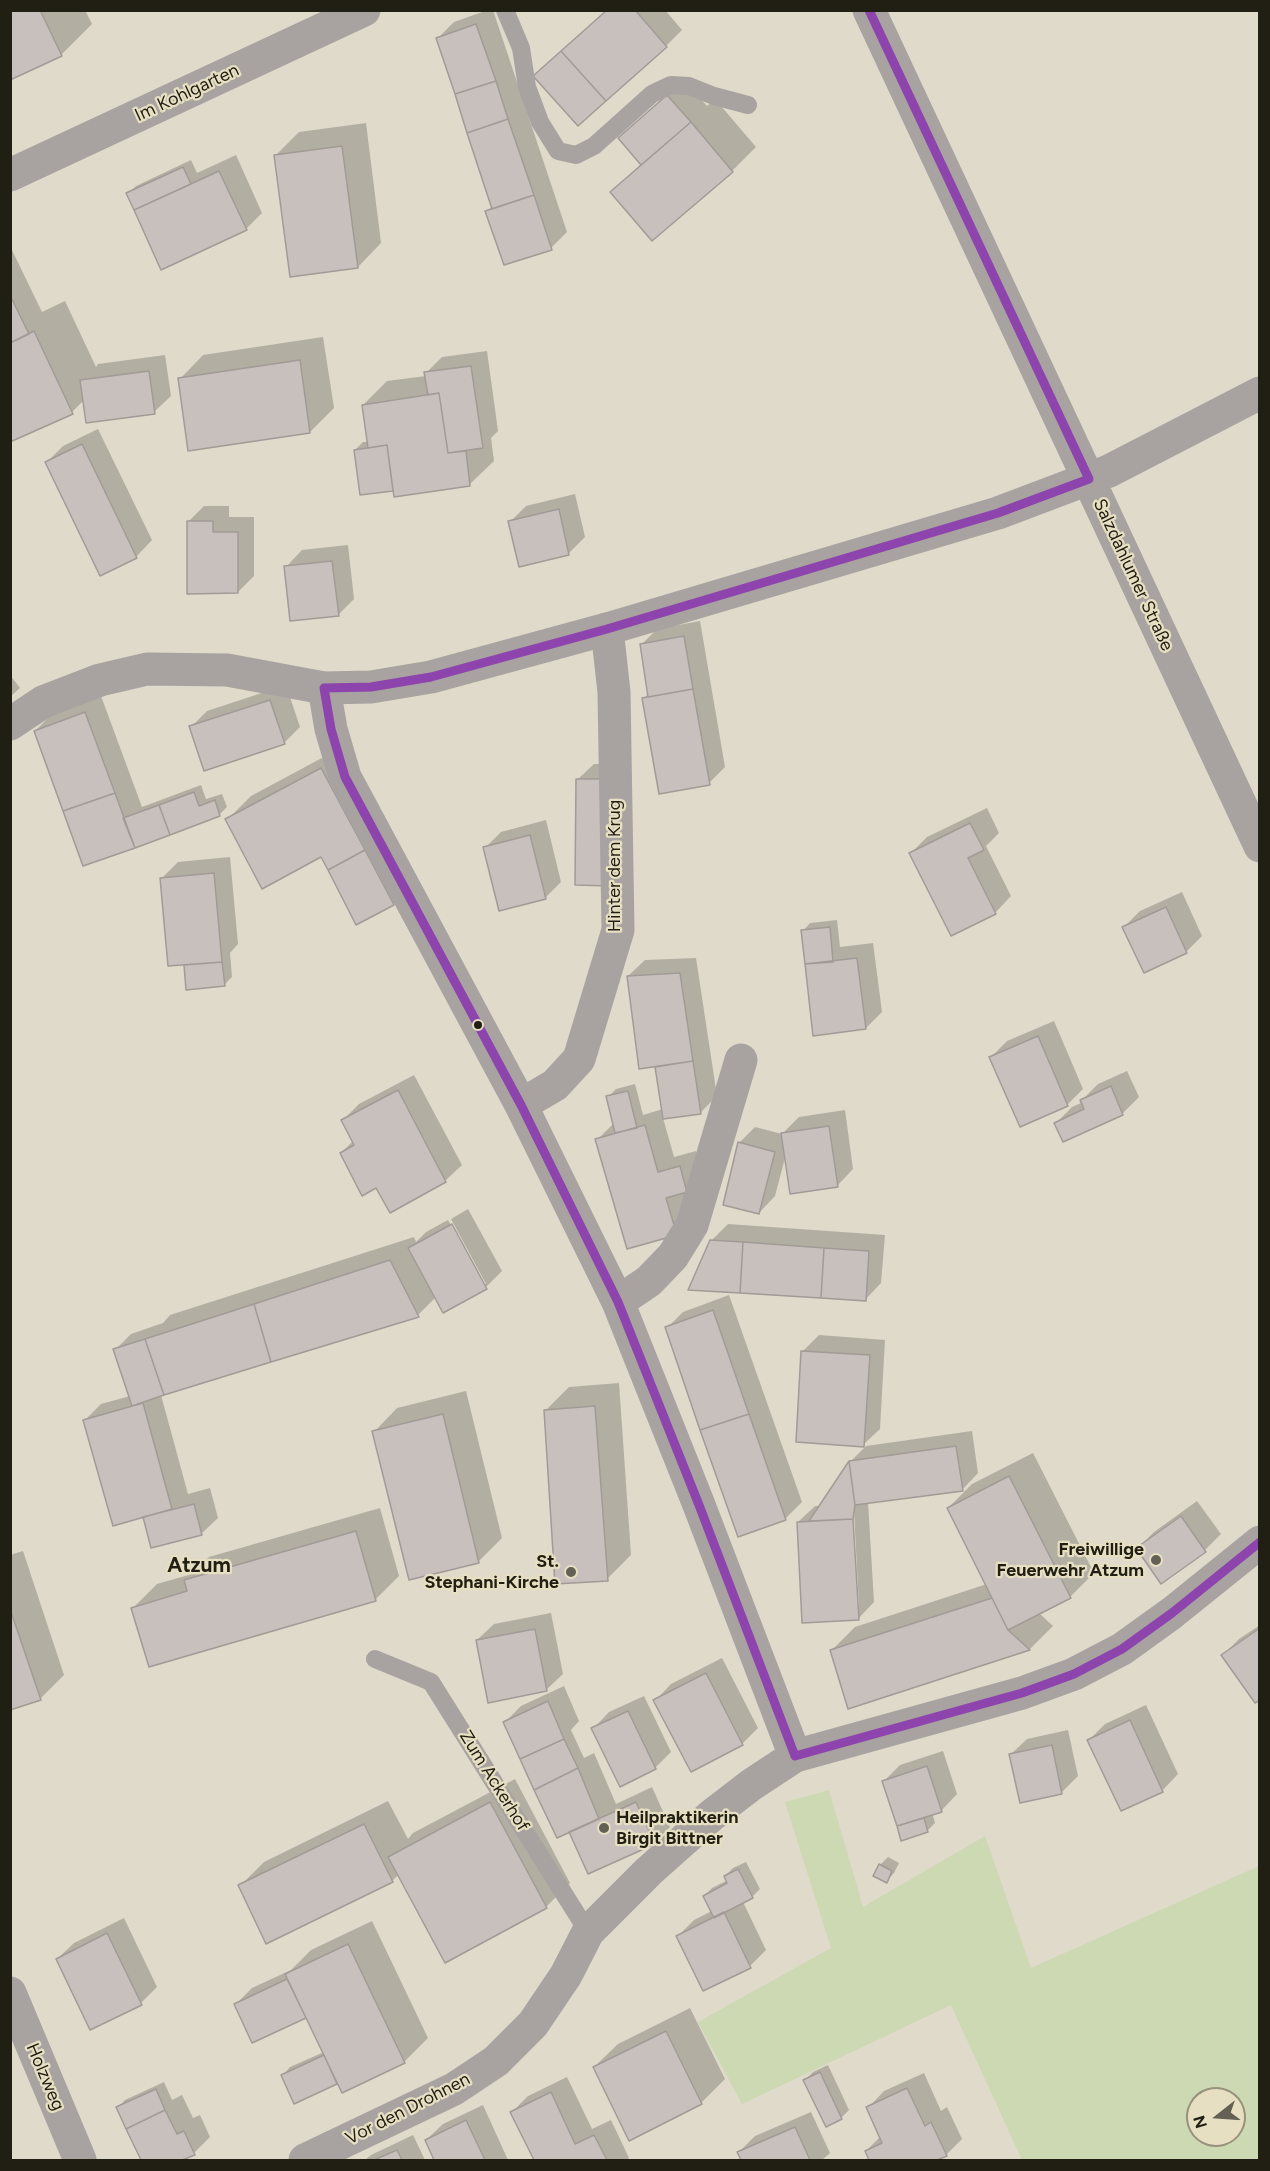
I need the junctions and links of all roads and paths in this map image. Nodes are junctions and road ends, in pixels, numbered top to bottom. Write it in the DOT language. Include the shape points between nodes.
graph roads {
  1 [pos="364,10"];
  2 [pos="505,10"];
  3 [pos="869,10"];
  4 [pos="748,105"];
  5 [pos="10,175"];
  6 [pos="1260,393"];
  7 [pos="1089,479"];
  8 [pos="607,629"];
  9 [pos="324,688"];
  10 [pos="10,723"];
  11 [pos="1260,846"];
  12 [pos="741,1060"];
  13 [pos="521,1105"];
  14 [pos="618,1302"];
  15 [pos="1260,1542"];
  16 [pos="375,1659"];
  17 [pos="795,1756"];
  18 [pos="588,1932"];
  19 [pos="10,1993"];
  20 [pos="317,2158"];
  21 [pos="80,2160"];
  1 -- 5 [label="street, Im Kohlgarten"];
  2 -- 4 [label="lane" via="521,48 527,87 540,122 558,151 576,155 594,146 652,94 671,85 689,86"];
  3 -- 7 [label="street, Salzdahlumer Straße"];
  6 -- 7 [label="street"];
  7 -- 8 [label="street" via="998,513"];
  7 -- 11 [label="street, Salzdahlumer Straße"];
  8 -- 9 [label="street" via="430,678 371,687"];
  8 -- 13 [label="street, Hinter dem Krug" via="614,692 618,930 579,1059 555,1085"];
  9 -- 10 [label="street" via="227,670 147,669 100,680 43,702"];
  9 -- 13 [label="street" via="345,777"];
  12 -- 14 [label="street" via="692,1225 674,1256 649,1281"];
  13 -- 14 [label="street"];
  14 -- 17 [label="street"];
  15 -- 17 [label="street, Vor den Drohnen" via="1172,1613 1122,1648 1074,1674 1022,1693"];
  16 -- 18 [label="lane, Zum Ackerhof" via="431,1682"];
  17 -- 18 [label="street, Vor den Drohnen" via="712,1815"];
  18 -- 20 [label="street, Vor den Drohnen" via="566,1975 533,2024 496,2061 454,2089"];
  19 -- 21 [label="street, Holzweg"];
}
